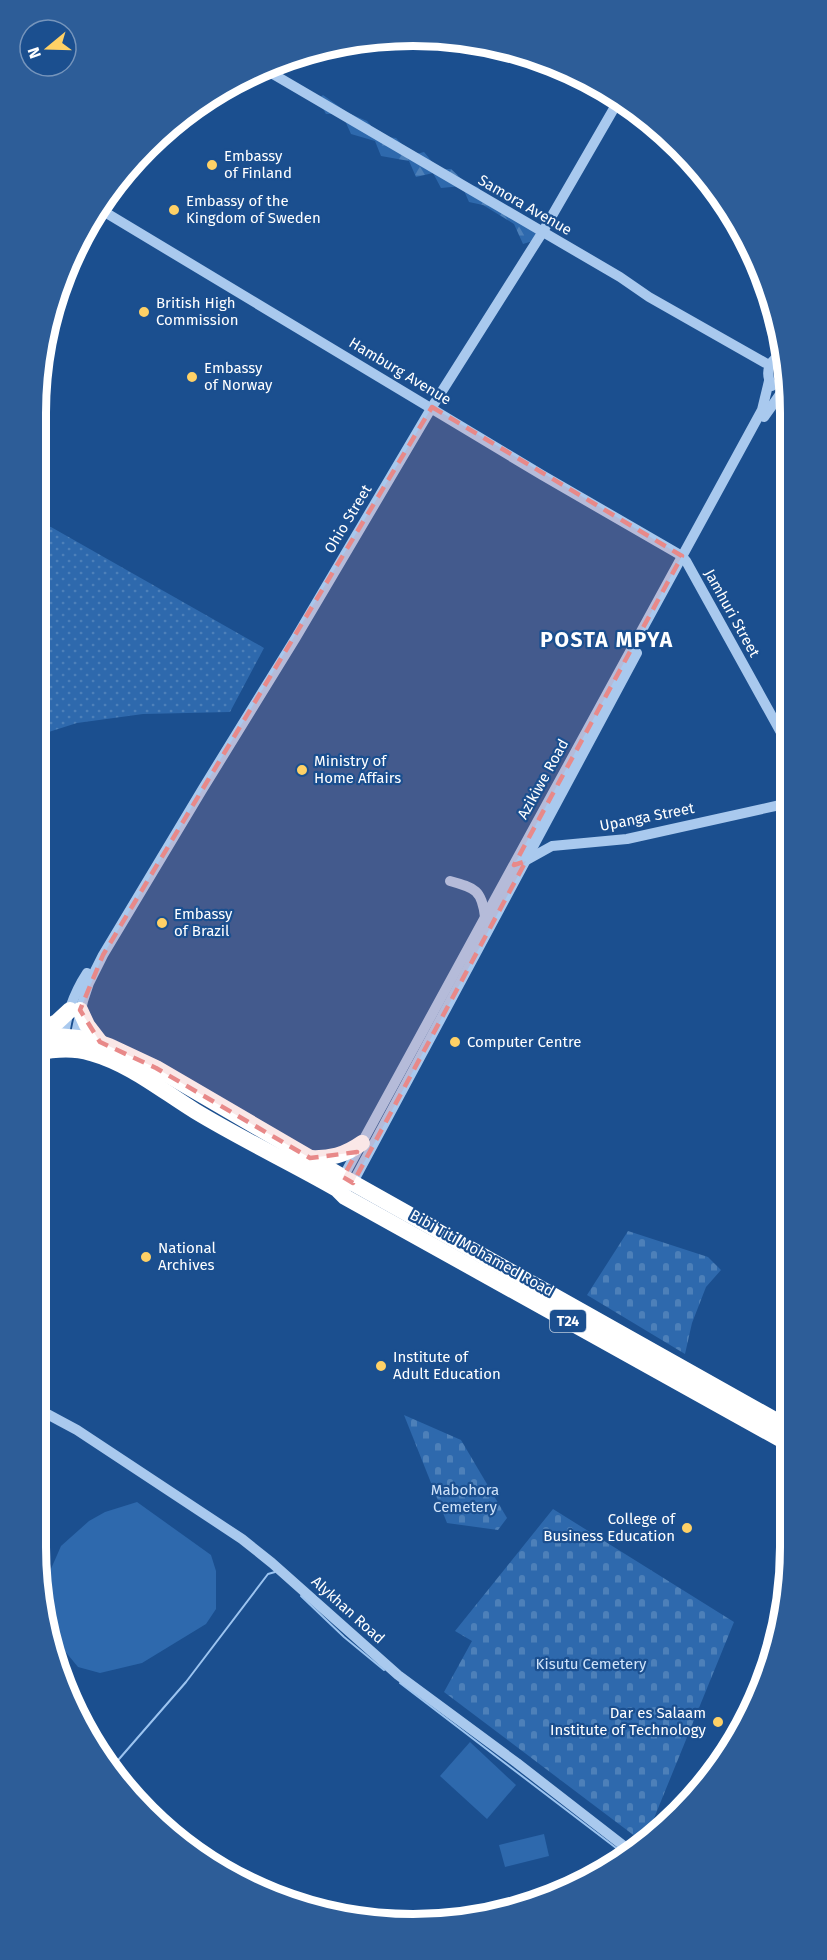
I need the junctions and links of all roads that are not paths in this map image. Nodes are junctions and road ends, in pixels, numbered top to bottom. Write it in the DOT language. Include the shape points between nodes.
graph roads {
  1 [pos="273,74"];
  2 [pos="615,107"];
  3 [pos="106,213"];
  4 [pos="542,233"];
  5 [pos="776,359"];
  6 [pos="770,365"];
  7 [pos="769,381"];
  8 [pos="780,392"];
  9 [pos="780,397"];
  10 [pos="432,407"];
  11 [pos="684,559"];
  12 [pos="780,731"];
  13 [pos="780,805"];
  14 [pos="545,826"];
  15 [pos="552,846"];
  16 [pos="526,861"];
  17 [pos="513,865"];
  18 [pos="450,881"];
  19 [pos="485,918"];
  20 [pos="75,1010"];
  21 [pos="46,1027"];
  22 [pos="46,1040"];
  23 [pos="69,1041"];
  24 [pos="100,1042"];
  25 [pos="46,1049"];
  26 [pos="362,1143"];
  27 [pos="310,1158"];
  28 [pos="345,1187"];
  29 [pos="46,1413"];
  30 [pos="780,1423"];
  31 [pos="780,1439"];
  32 [pos="625,1847"];
  1 -- 4 [label="street, Samora Avenue"];
  2 -- 4 [label="street, Ohio Street"];
  3 -- 10 [label="street, Hamburg Avenue"];
  4 -- 6 [label="street, Samora Avenue"];
  4 -- 10 [label="street, Ohio Street"];
  5 -- 6 [label="street"];
  6 -- 7 [label="street, Azikiwe Road"];
  7 -- 8 [label="street"];
  7 -- 11 [label="street, Azikiwe Road" via="762,410"];
  9 -- 11 [label="street, Azikiwe Road" via="768,409"];
  10 -- 11 [label="street, Hamburg Avenue"];
  10 -- 20 [label="street, Ohio Street" via="103,955"];
  11 -- 12 [label="street, Jamhuri Street"];
  11 -- 14 [label="street, Azikiwe Road"];
  11 -- 17 [label="street, Azikiwe Road"];
  13 -- 15 [label="street, Upanga Street" via="627,839"];
  14 -- 15 [label="street"];
  14 -- 16 [label="street, Azikiwe Road"];
  15 -- 16 [label="street, Upanga Street"];
  16 -- 17 [label="street, Upanga Street"];
  16 -- 28 [label="street, Azikiwe Road"];
  17 -- 19 [label="street, Azikiwe Road"];
  18 -- 19 [label="street" via="477,892"];
  19 -- 26 [label="street, Azikiwe Road"];
  20 -- 21 [label="highway"];
  20 -- 23 [label="street, Ohio Street"];
  20 -- 24 [label="highway"];
  22 -- 23 [label="highway"];
  23 -- 24 [label="highway, Bibi Titi Mohamed Road / T24"];
  23 -- 25 [label="highway"];
  23 -- 28 [label="highway, Bibi Titi Mohamed Road / T24" via="117,1062 196,1111"];
  24 -- 27 [label="highway, Bibi Titi Mohamed Road / T24" via="156,1068"];
  26 -- 27 [label="highway" via="336,1156"];
  26 -- 28 [label="street, Azikiwe Road"];
  27 -- 28 [label="highway, Bibi Titi Mohamed Road / T24"];
  28 -- 30 [label="highway, Bibi Titi Mohamed Road / T24"];
  28 -- 31 [label="highway, Bibi Titi Mohamed Road / T24"];
  29 -- 32 [label="street, Alykhan Road" via="242,1539 398,1675"];
}
